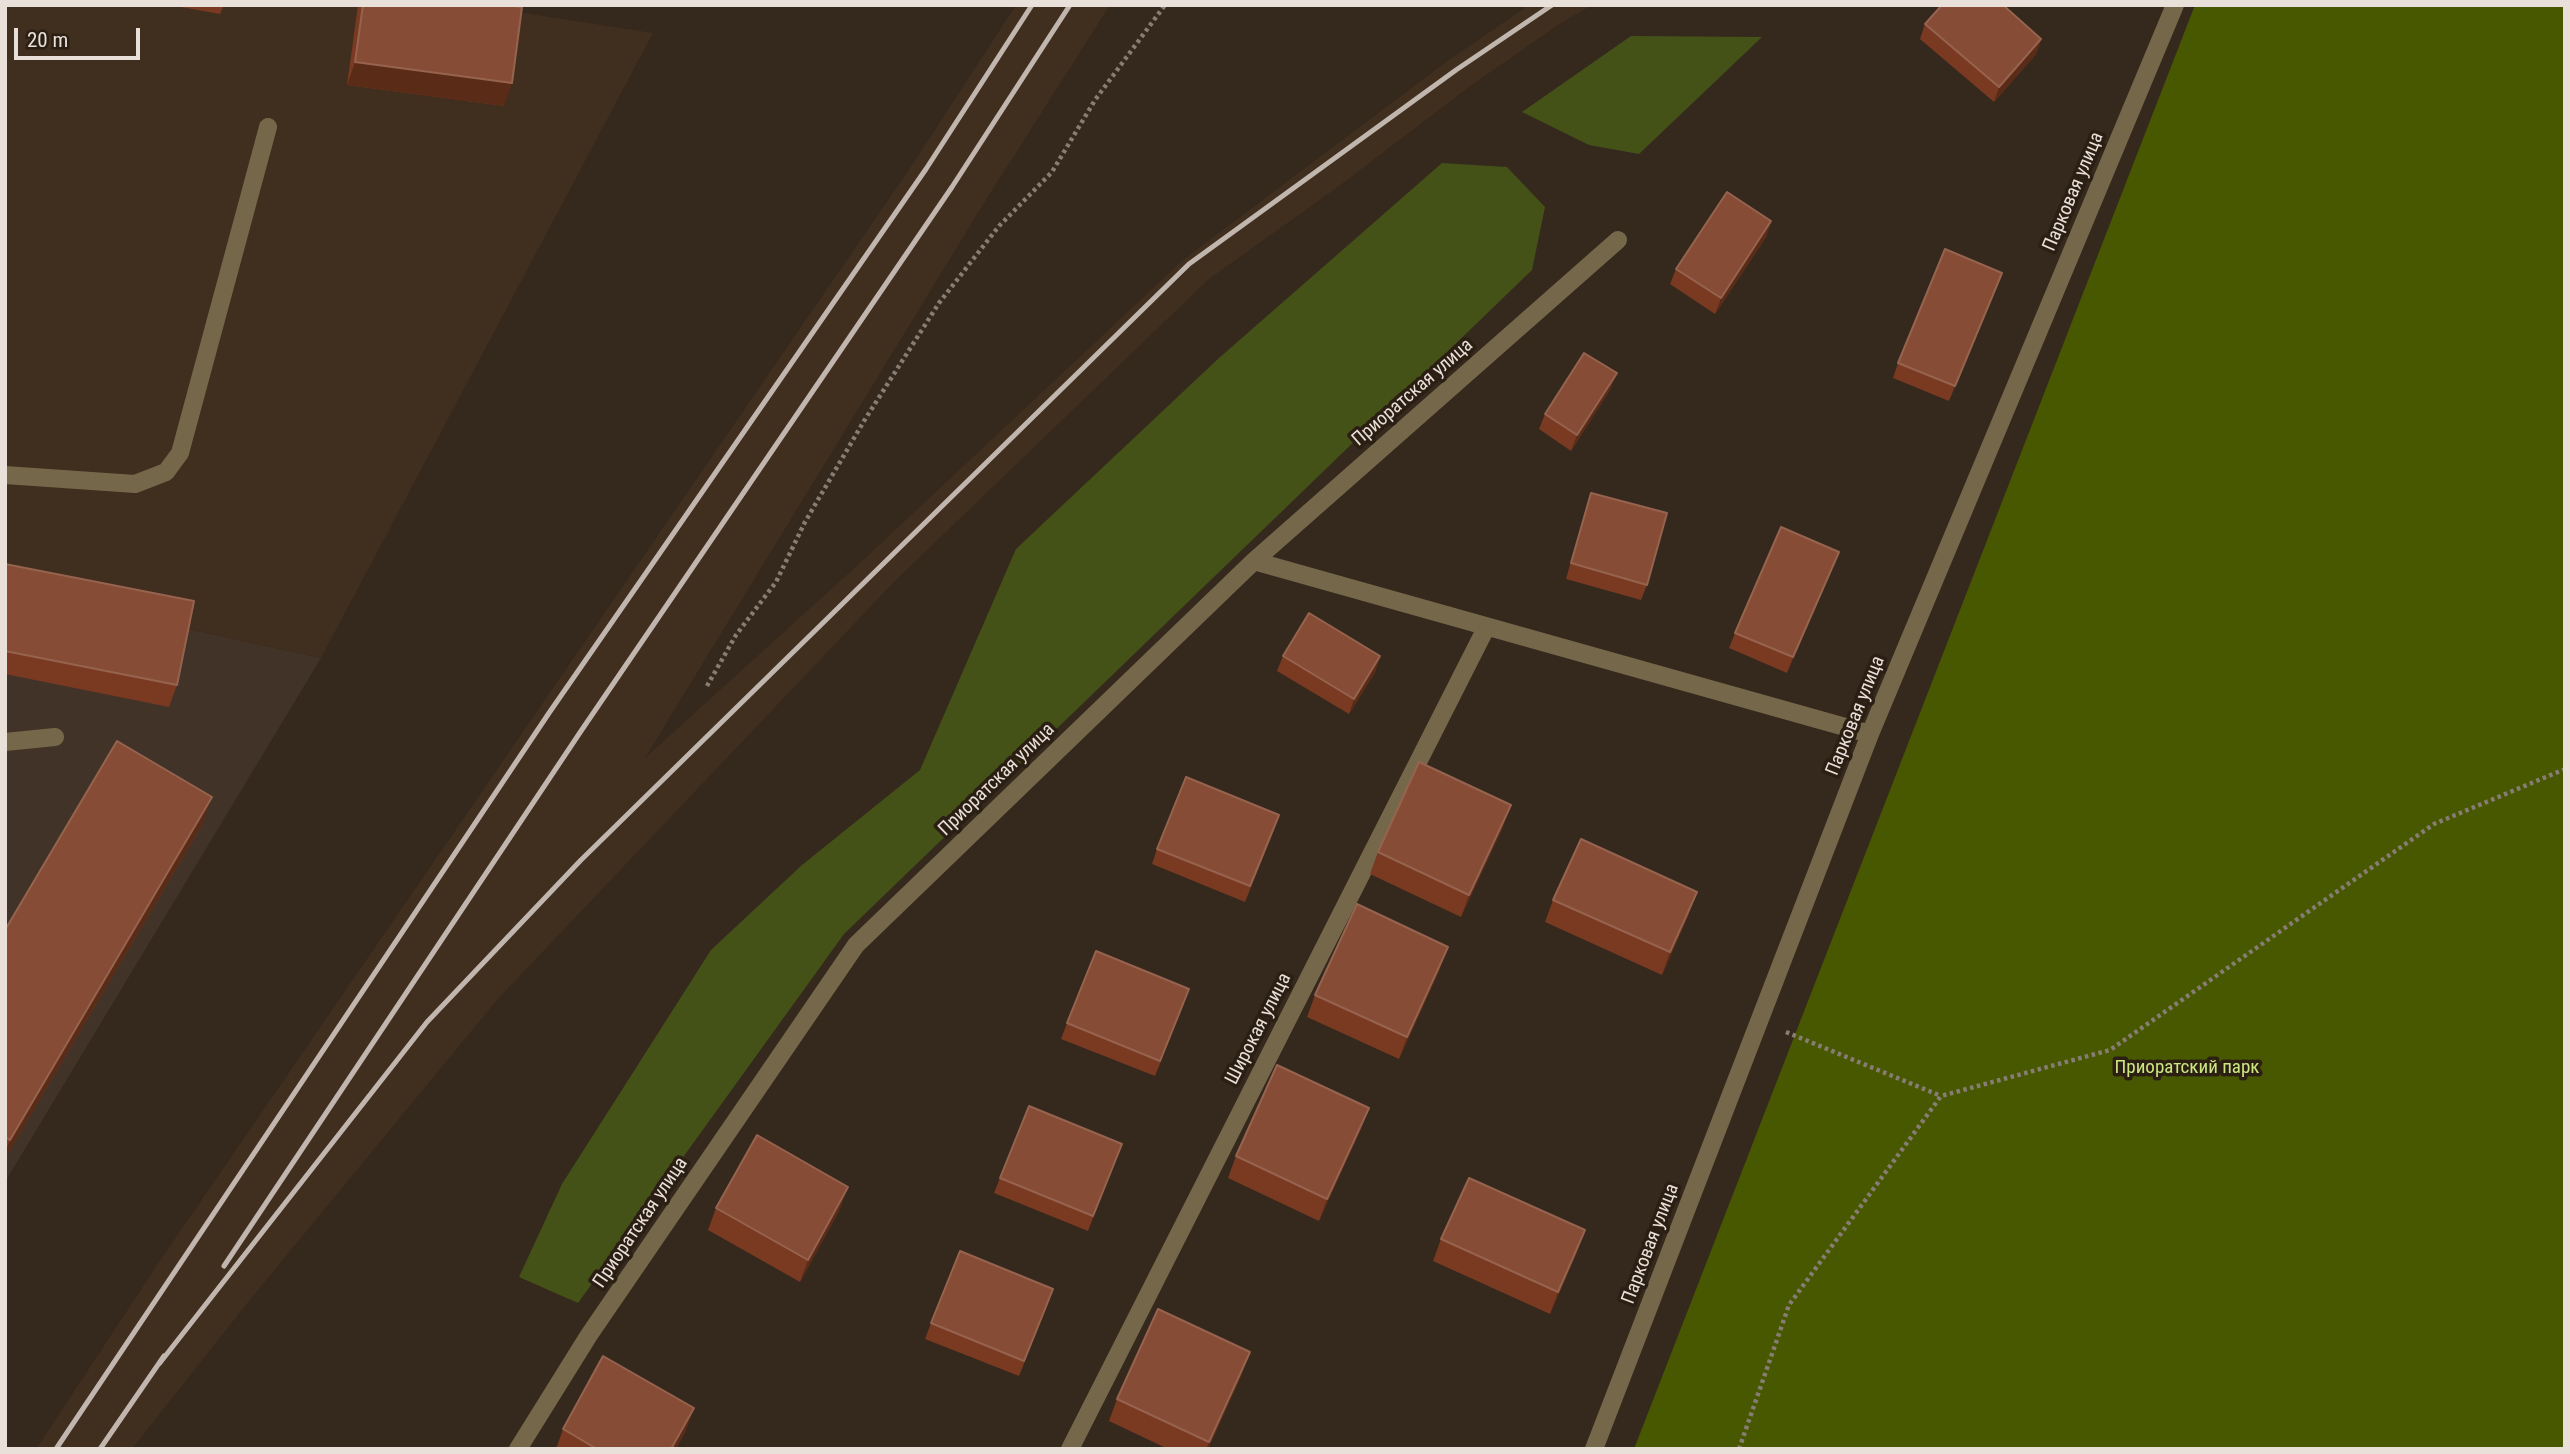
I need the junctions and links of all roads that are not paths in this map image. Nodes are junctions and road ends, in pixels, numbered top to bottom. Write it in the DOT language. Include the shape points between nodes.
graph roads {
  1 [pos="2175,5"];
  2 [pos="268,127"];
  3 [pos="1618,240"];
  4 [pos="5,475"];
  5 [pos="1254,561"];
  6 [pos="1486,628"];
  7 [pos="1870,734"];
  8 [pos="55,737"];
  9 [pos="5,742"];
  10 [pos="518,1449"];
  11 [pos="1070,1449"];
  12 [pos="1594,1449"];
  1 -- 7 [label="street, Парковая улица"];
  2 -- 4 [label="street" via="180,453 166,472 135,484"];
  3 -- 5 [label="street, Приоратская улица"];
  5 -- 6 [label="street"];
  5 -- 10 [label="street, Приоратская улица" via="856,945 590,1335"];
  6 -- 7 [label="street"];
  6 -- 11 [label="street, Широкая улица"];
  7 -- 12 [label="street, Парковая улица"];
  8 -- 9 [label="street"];
}
